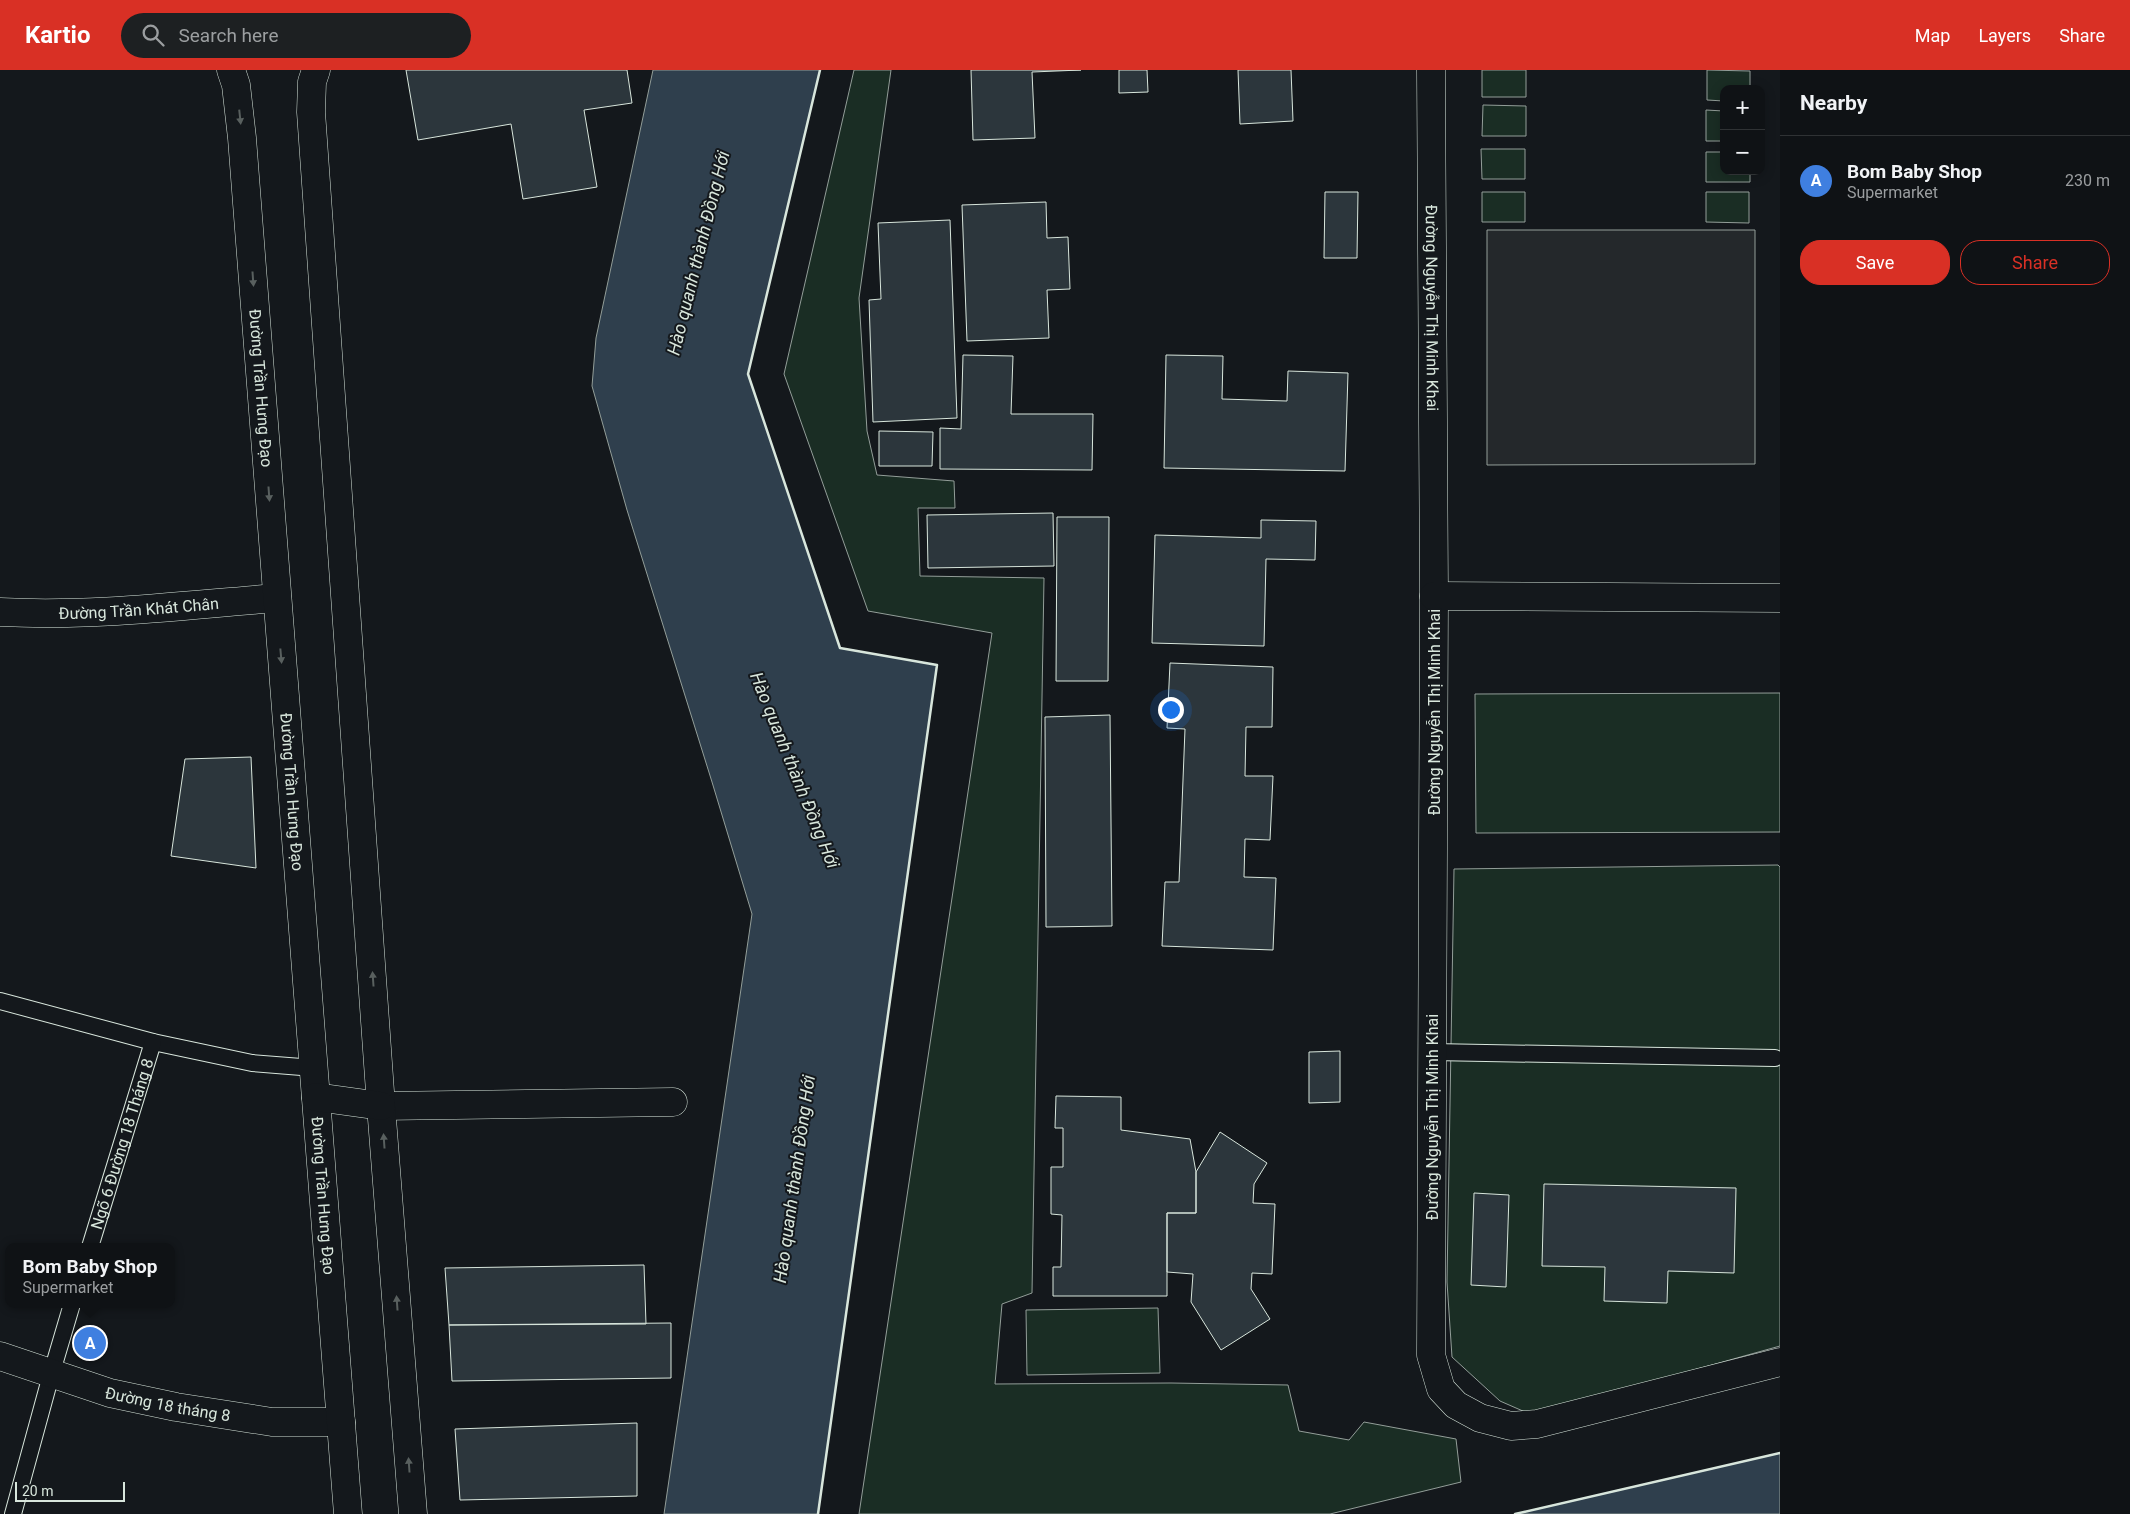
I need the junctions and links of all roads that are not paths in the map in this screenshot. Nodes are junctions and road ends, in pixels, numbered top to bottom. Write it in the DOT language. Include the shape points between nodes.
graph roads {
  1 [pos="230,70"];
  2 [pos="316,70"];
  3 [pos="1431,70"];
  4 [pos="1434,596"];
  5 [pos="277,598"];
  6 [pos="1780,598"];
  7 [pos="0,612"];
  8 [pos="0,1001"];
  9 [pos="153,1042"];
  10 [pos="1432,1052"];
  11 [pos="1775,1058"];
  12 [pos="314,1068"];
  13 [pos="316,1097"];
  14 [pos="673,1102"];
  15 [pos="382,1106"];
  16 [pos="91,1243"];
  17 [pos="71,1308"];
  18 [pos="0,1356"];
  19 [pos="1780,1362"];
  20 [pos="51,1374"];
  21 [pos="340,1422"];
  22 [pos="13,1514"];
  23 [pos="348,1514"];
  24 [pos="413,1514"];
  1 -- 5 [label="main road, Đường Trần Hưng Đạo, one-way" via="236,85 242,138"];
  15 -- 2 [label="main road, one-way" via="311,112 312,82"];
  3 -- 4 [label="main road, Đường Nguyễn Thị Minh Khai"];
  4 -- 6 [label="main road"];
  4 -- 10 [label="main road, Đường Nguyễn Thị Minh Khai"];
  5 -- 7 [label="main road, Đường Trần Khát Chân" via="102,612"];
  5 -- 12 [label="main road, Đường Trần Hưng Đạo, one-way"];
  8 -- 9 [label="lane"];
  9 -- 12 [label="lane" via="252,1063"];
  9 -- 16 [label="lane, Ngõ 6 Đường 18 Tháng 8"];
  10 -- 11 [label="lane"];
  10 -- 19 [label="main road, Đường Nguyễn Thị Minh Khai" via="1431,1355 1441,1389 1456,1405 1480,1418 1511,1426 1537,1424"];
  12 -- 13 [label="main road, Đường Trần Hưng Đạo"];
  13 -- 15 [label="main road"];
  13 -- 21 [label="main road, Đường Trần Hưng Đạo"];
  14 -- 15 [label="main road"];
  24 -- 15 [label="main road, one-way"];
  17 -- 20 [label="lane"];
  18 -- 20 [label="main road, Đường 18 tháng 8"];
  20 -- 21 [label="main road, Đường 18 tháng 8" via="110,1393 176,1407 272,1422"];
  20 -- 22 [label="lane"];
  21 -- 23 [label="main road, Đường Trần Hưng Đạo"];
}
